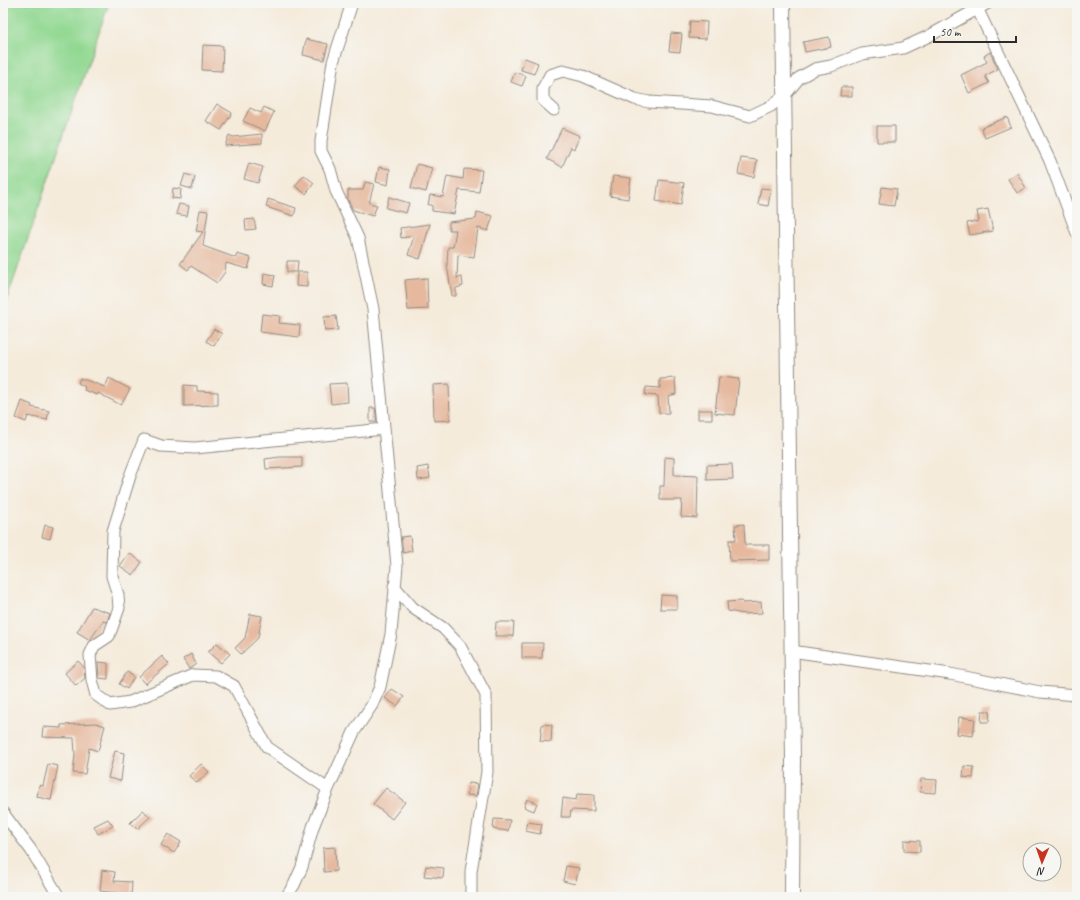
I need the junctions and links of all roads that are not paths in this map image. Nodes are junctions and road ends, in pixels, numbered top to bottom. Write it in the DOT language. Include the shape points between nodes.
graph roads {
  1 [pos="352,3"];
  2 [pos="783,3"];
  3 [pos="988,3"];
  4 [pos="978,10"];
  5 [pos="784,95"];
  6 [pos="554,110"];
  7 [pos="1077,233"];
  8 [pos="384,429"];
  9 [pos="394,586"];
  10 [pos="791,651"];
  11 [pos="1077,695"];
  12 [pos="328,789"];
  13 [pos="3,813"];
  14 [pos="59,897"];
  15 [pos="286,897"];
  16 [pos="471,897"];
  17 [pos="792,897"];
  1 -- 8 [label="street" via="333,62 321,141 336,191 358,238 363,257 373,309"];
  2 -- 5 [label="street"];
  3 -- 4 [label="street"];
  4 -- 5 [label="street" via="903,48 862,54 831,66 815,69 800,78"];
  4 -- 7 [label="street" via="1050,161"];
  5 -- 6 [label="street" via="771,106 750,116 712,106 635,99 584,76 563,71 550,75 543,88 543,100"];
  5 -- 10 [label="street"];
  8 -- 9 [label="street" via="397,566"];
  8 -- 12 [label="street" via="195,448 161,446 144,440 112,531 112,576 119,608 109,636 94,646 90,655 96,695 110,705 130,702 193,675 216,676 234,686 267,747"];
  9 -- 12 [label="street" via="392,634 380,687 372,705 354,732"];
  9 -- 16 [label="street" via="413,608 442,628 460,646 486,695 487,772 471,871"];
  10 -- 11 [label="street" via="950,674 1040,692"];
  10 -- 17 [label="street"];
  12 -- 15 [label="street" via="313,827 302,867"];
  13 -- 14 [label="street" via="31,850"];
}
